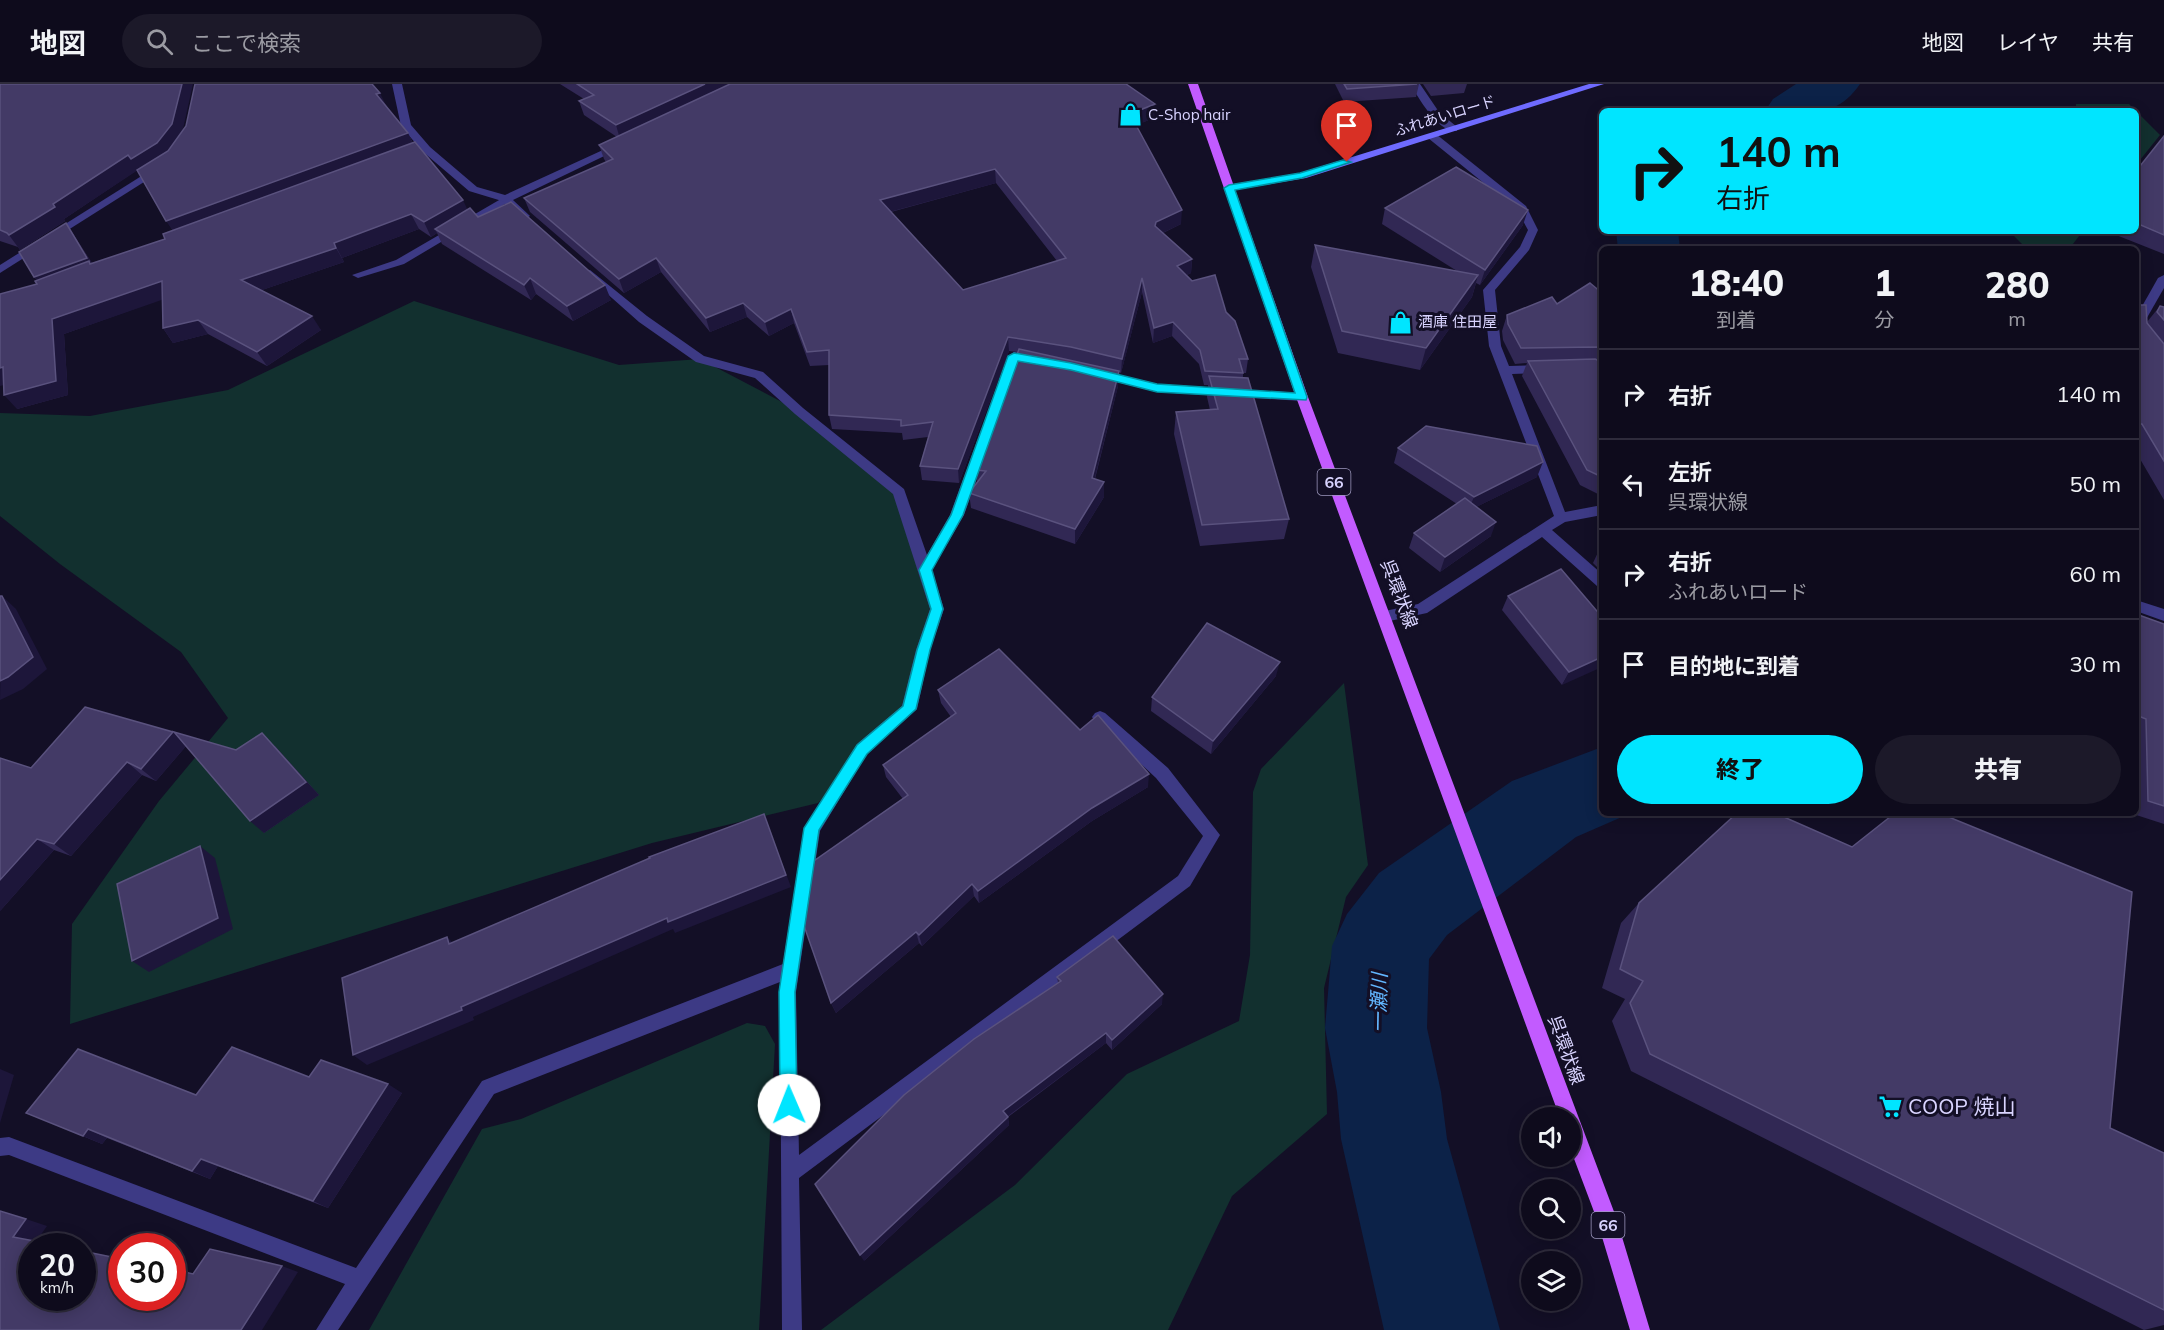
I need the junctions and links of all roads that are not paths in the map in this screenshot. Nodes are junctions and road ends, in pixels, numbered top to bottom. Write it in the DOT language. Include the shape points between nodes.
graph roads {
  1 [pos="397,84"];
  2 [pos="1193,84"];
  3 [pos="1415,84"];
  4 [pos="1599,84"];
  5 [pos="1453,129"];
  6 [pos="1432,136"];
  7 [pos="635,139"];
  8 [pos="172,161"];
  9 [pos="1229,188"];
  10 [pos="506,199"];
  11 [pos="531,222"];
  12 [pos="583,267"];
  13 [pos="0,270"];
  14 [pos="358,275"];
  15 [pos="2164,278"];
  16 [pos="2139,328"];
  17 [pos="1048,362"];
  18 [pos="1559,369"];
  19 [pos="1504,370"];
  20 [pos="1092,372"];
  21 [pos="1302,397"];
  22 [pos="1599,511"];
  23 [pos="1560,518"];
  24 [pos="1543,530"];
  25 [pos="925,570"];
  26 [pos="1599,579"];
  27 [pos="2139,606"];
  28 [pos="2164,615"];
  29 [pos="1385,616"];
  30 [pos="1100,717"];
  31 [pos="790,969"];
  32 [pos="1565,1107"];
  33 [pos="0,1147"];
  34 [pos="1581,1151"];
  35 [pos="790,1173"];
  36 [pos="358,1279"];
  37 [pos="326,1330"];
  38 [pos="792,1330"];
  39 [pos="1640,1330"];
  1 -- 10 [label="street" via="406,126 420,151 472,189"];
  2 -- 9 [label="main road, 呉環状線 / 66"];
  3 -- 5 [label="street" via="1435,114"];
  4 -- 5 [label="street, ふれあいロード"];
  5 -- 6 [label="street, ふれあいロード"];
  6 -- 9 [label="street, ふれあいロード" via="1302,176"];
  6 -- 19 [label="street" via="1522,208 1533,230 1525,248 1489,290 1495,346"];
  7 -- 10 [label="street"];
  8 -- 13 [label="street"];
  9 -- 21 [label="main road, 呉環状線 / 66"];
  10 -- 11 [label="street"];
  10 -- 14 [label="street" via="400,262"];
  12 -- 25 [label="street" via="643,319 700,359 759,375 899,492"];
  15 -- 16 [label="street"];
  17 -- 25 [label="street" via="1014,356 957,515"];
  18 -- 19 [label="street"];
  19 -- 23 [label="street"];
  20 -- 21 [label="street" via="1157,388"];
  21 -- 29 [label="main road, 呉環状線 / 66"];
  22 -- 23 [label="street"];
  23 -- 24 [label="street"];
  24 -- 26 [label="street"];
  24 -- 29 [label="street" via="1422,609"];
  25 -- 31 [label="street" via="937,609 909,709 862,750 812,828"];
  27 -- 28 [label="street"];
  29 -- 32 [label="main road, 呉環状線 / 66"];
  30 -- 35 [label="street" via="1162,773 1212,835 1184,881"];
  31 -- 35 [label="street"];
  31 -- 36 [label="street" via="488,1087"];
  33 -- 36 [label="street" via="9,1146"];
  34 -- 39 [label="main road, 66" via="1606,1217"];
  35 -- 38 [label="street"];
  36 -- 37 [label="street"];
}
